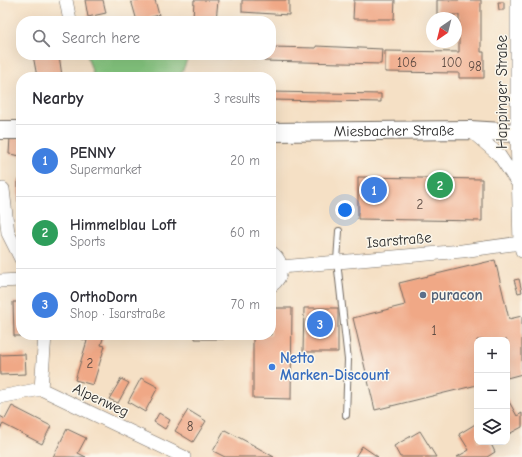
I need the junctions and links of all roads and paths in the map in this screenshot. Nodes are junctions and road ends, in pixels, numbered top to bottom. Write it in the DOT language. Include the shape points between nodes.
graph roads {
  1 [pos="66,0"];
  2 [pos="517,0"];
  3 [pos="69,16"];
  4 [pos="0,130"];
  5 [pos="16,130"];
  6 [pos="470,130"];
  7 [pos="276,132"];
  8 [pos="520,133"];
  9 [pos="519,184"];
  10 [pos="3,189"];
  11 [pos="339,231"];
  12 [pos="521,247"];
  13 [pos="16,249"];
  14 [pos="276,257"];
  15 [pos="337,261"];
  16 [pos="281,266"];
  17 [pos="16,280"];
  18 [pos="0,281"];
  19 [pos="276,282"];
  20 [pos="45,340"];
  21 [pos="41,389"];
  22 [pos="0,397"];
  23 [pos="346,415"];
  24 [pos="184,457"];
  1 -- 3 [label="street"];
  2 -- 8 [label="street, Happinger Straße"];
  4 -- 5 [label="main road"];
  6 -- 7 [label="main road, Miesbacher Straße"];
  6 -- 8 [label="main road, Miesbacher Straße"];
  6 -- 9 [label="street, Happinger Straße" via="499,156"];
  8 -- 9 [label="street, Happinger Straße"];
  9 -- 12 [label="street, Happinger Straße"];
  10 -- 13 [label="street" via="8,233"];
  11 -- 15 [label="lane"];
  12 -- 15 [label="street, Isarstraße"];
  14 -- 16 [label="street"];
  15 -- 16 [label="street, Isarstraße"];
  15 -- 23 [label="lane" via="348,360"];
  16 -- 19 [label="street" via="279,279"];
  17 -- 18 [label="street"];
  20 -- 21 [label="street"];
  21 -- 22 [label="street"];
  21 -- 24 [label="street, Alpenweg"];
}
